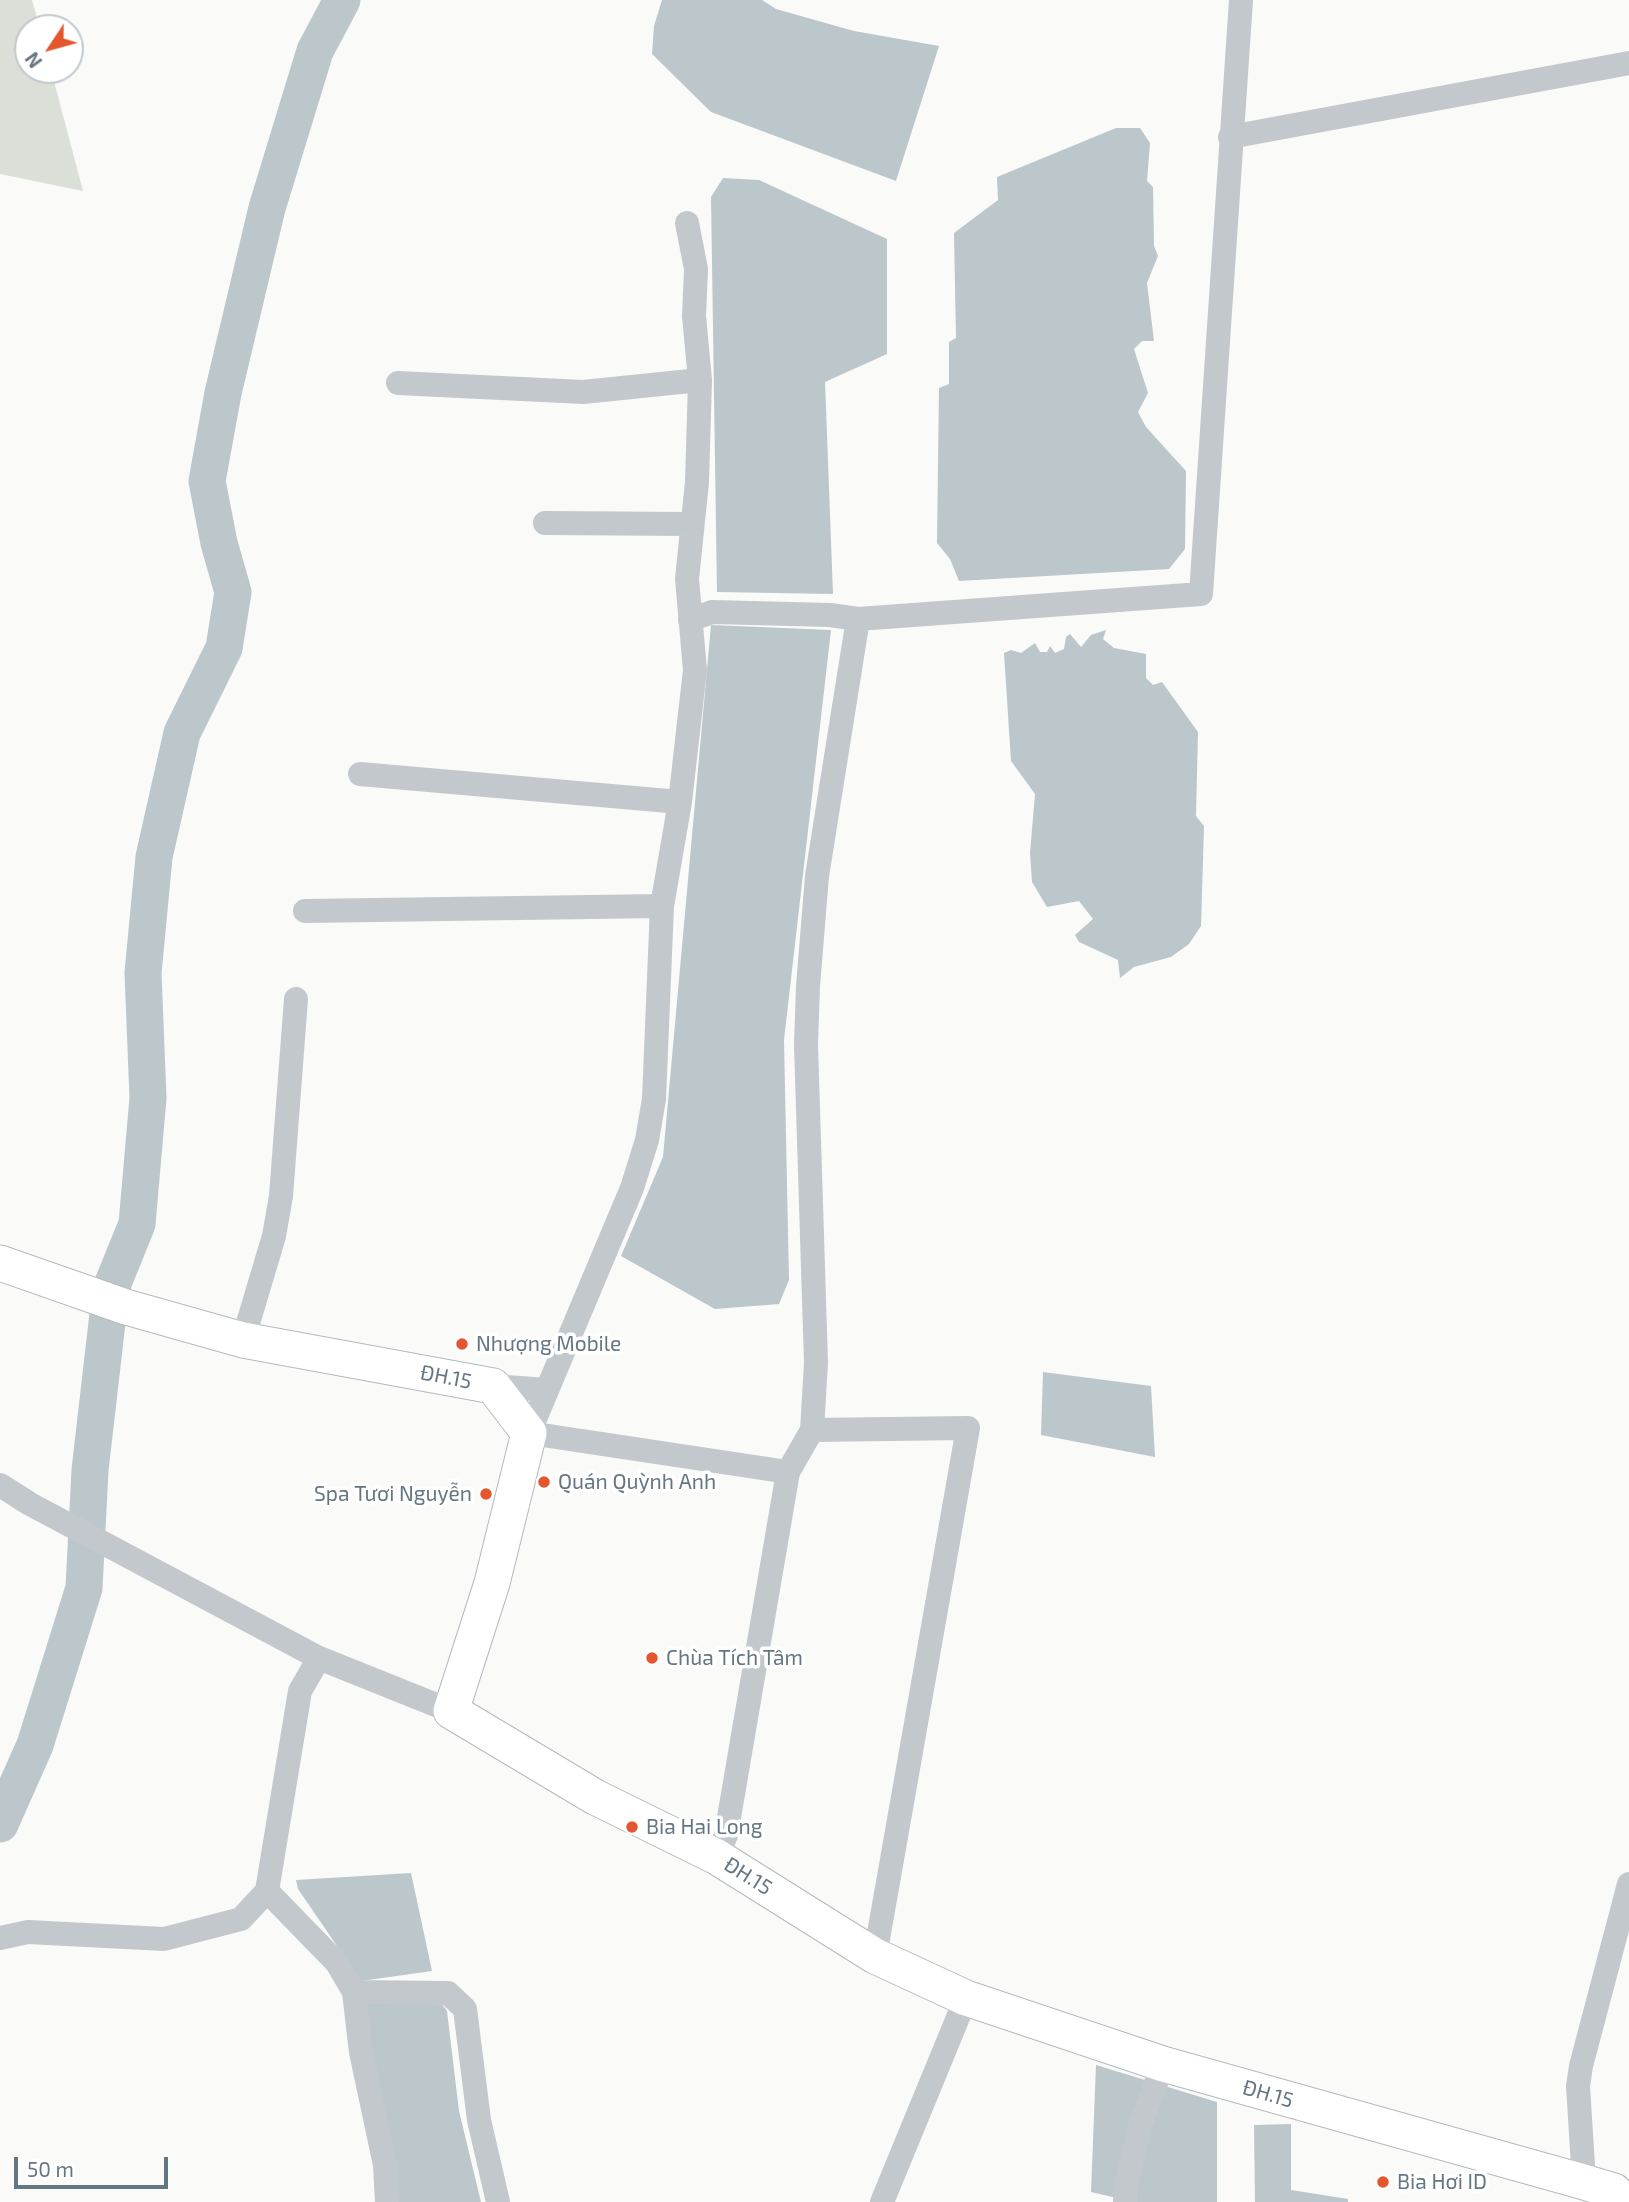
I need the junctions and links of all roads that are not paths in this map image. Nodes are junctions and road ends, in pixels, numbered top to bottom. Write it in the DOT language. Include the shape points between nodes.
graph roads {
  1 [pos="1241,0"];
  2 [pos="1629,63"];
  3 [pos="1230,136"];
  4 [pos="687,223"];
  5 [pos="700,380"];
  6 [pos="398,383"];
  7 [pos="545,523"];
  8 [pos="692,524"];
  9 [pos="701,616"];
  10 [pos="858,619"];
  11 [pos="360,775"];
  12 [pos="680,802"];
  13 [pos="662,906"];
  14 [pos="305,911"];
  15 [pos="296,999"];
  16 [pos="0,1263"];
  17 [pos="243,1340"];
  18 [pos="493,1386"];
  19 [pos="547,1390"];
  20 [pos="812,1430"];
  21 [pos="529,1433"];
  22 [pos="788,1472"];
  23 [pos="0,1485"];
  24 [pos="319,1658"];
  25 [pos="452,1712"];
  26 [pos="718,1857"];
  27 [pos="267,1891"];
  28 [pos="1628,1894"];
  29 [pos="0,1938"];
  30 [pos="875,1956"];
  31 [pos="361,1993"];
  32 [pos="966,1998"];
  33 [pos="1161,2069"];
  34 [pos="1610,2192"];
  35 [pos="387,2202"];
  36 [pos="498,2202"];
  37 [pos="882,2202"];
  38 [pos="1125,2202"];
  1 -- 3 [label="street"];
  2 -- 3 [label="street"];
  3 -- 10 [label="street" via="1201,594"];
  4 -- 5 [label="street" via="696,269 694,316"];
  5 -- 6 [label="street" via="583,392"];
  5 -- 8 [label="street"];
  7 -- 8 [label="street"];
  8 -- 9 [label="street" via="687,579"];
  9 -- 10 [label="street"];
  9 -- 12 [label="street"];
  10 -- 20 [label="street" via="817,876 808,986 816,1363"];
  11 -- 12 [label="street"];
  12 -- 13 [label="street"];
  13 -- 14 [label="street"];
  13 -- 19 [label="street" via="654,1099 647,1140 632,1188"];
  15 -- 17 [label="street" via="281,1196"];
  16 -- 17 [label="main road, ĐH.15 / ĐH.15" via="126,1307"];
  17 -- 18 [label="main road, ĐH.15 / ĐH.15"];
  18 -- 19 [label="street"];
  18 -- 21 [label="main road, ĐH.15 / ĐH.15"];
  19 -- 21 [label="street"];
  20 -- 22 [label="street"];
  20 -- 30 [label="street" via="968,1428"];
  21 -- 22 [label="street"];
  21 -- 25 [label="main road" via="492,1583"];
  22 -- 26 [label="street" via="726,1835"];
  23 -- 24 [label="street"];
  24 -- 25 [label="street"];
  24 -- 27 [label="street" via="300,1691"];
  25 -- 26 [label="main road, ĐH.15 / ĐH.15" via="595,1797"];
  26 -- 30 [label="main road, ĐH.15 / ĐH.15"];
  27 -- 29 [label="street" via="241,1919 164,1938 27,1932"];
  27 -- 31 [label="street"];
  28 -- 34 [label="street" via="1578,2086"];
  30 -- 32 [label="main road, ĐH.15 / ĐH.15"];
  31 -- 35 [label="street" via="361,2052 385,2165"];
  31 -- 36 [label="street" via="448,1993 465,2009 479,2120"];
  32 -- 33 [label="main road, ĐH.15 / ĐH.15"];
  32 -- 37 [label="street"];
  33 -- 34 [label="main road, ĐH.15 / ĐH.15"];
  33 -- 38 [label="street" via="1140,2126"];
}
